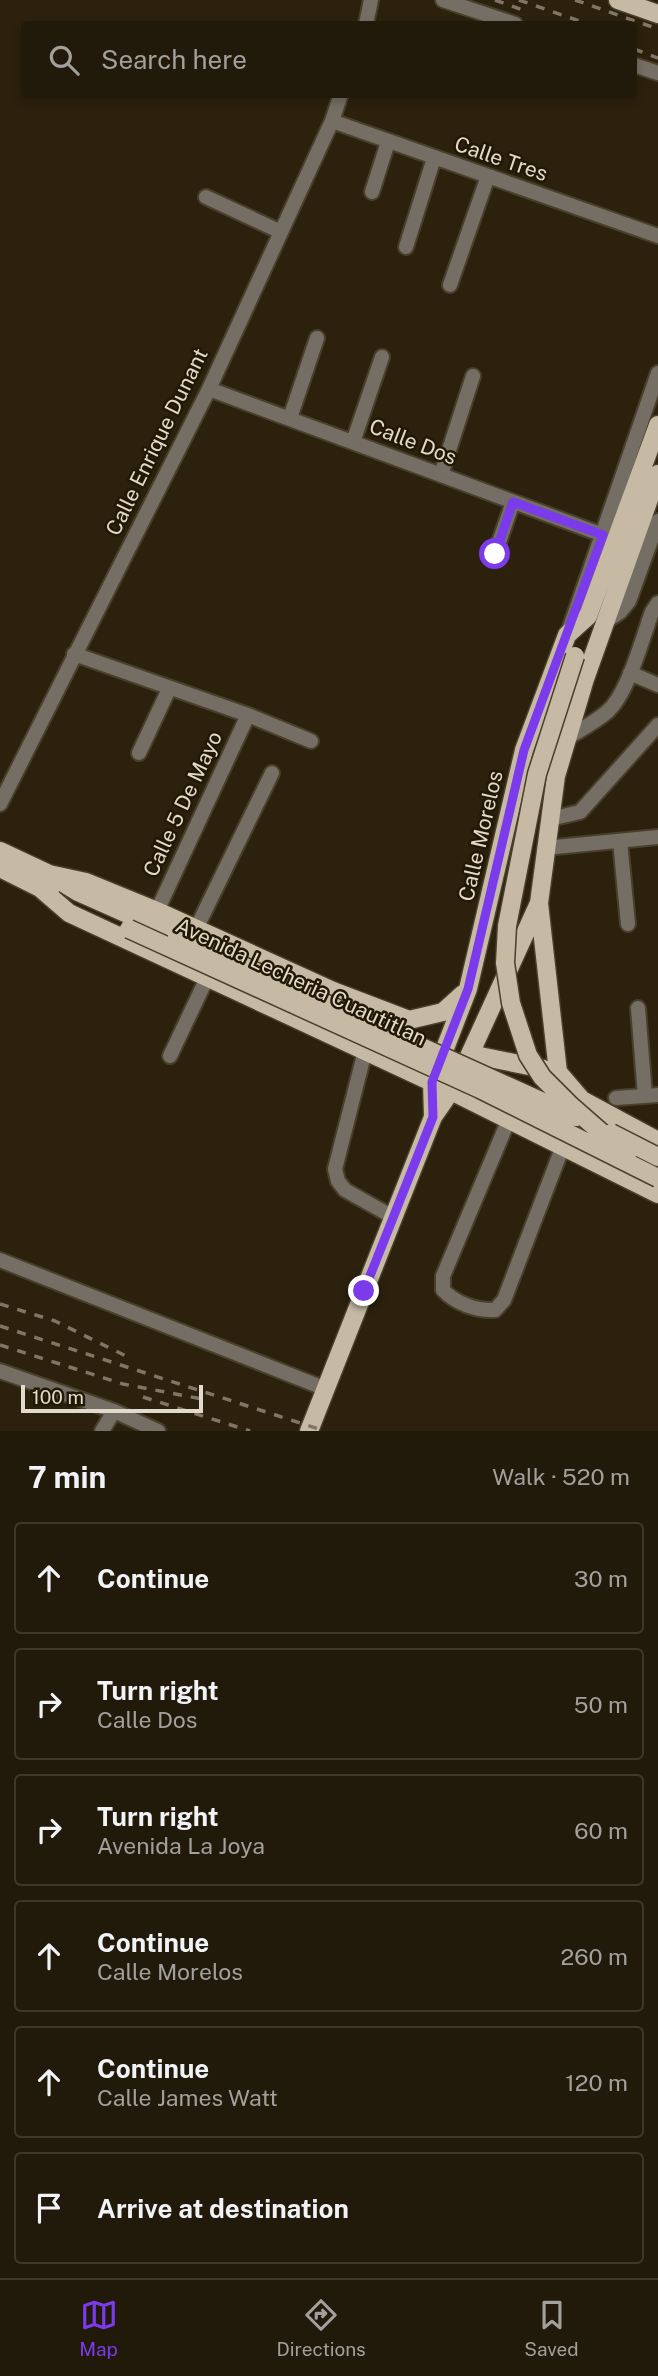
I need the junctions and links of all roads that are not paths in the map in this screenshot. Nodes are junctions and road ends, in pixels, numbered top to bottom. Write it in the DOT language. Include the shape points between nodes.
graph roads {
  1 [pos="371,0"];
  2 [pos="443,0"];
  3 [pos="618,0"];
  4 [pos="658,14"];
  5 [pos="367,21"];
  6 [pos="506,21"];
  7 [pos="637,66"];
  8 [pos="658,73"];
  9 [pos="340,98"];
  10 [pos="332,121"];
  11 [pos="388,142"];
  12 [pos="434,158"];
  13 [pos="488,176"];
  14 [pos="372,192"];
  15 [pos="206,197"];
  16 [pos="281,232"];
  17 [pos="658,236"];
  18 [pos="405,247"];
  19 [pos="450,285"];
  20 [pos="317,338"];
  21 [pos="382,357"];
  22 [pos="658,373"];
  23 [pos="473,376"];
  24 [pos="209,389"];
  25 [pos="290,418"];
  26 [pos="658,425"];
  27 [pos="353,442"];
  28 [pos="658,474"];
  29 [pos="441,475"];
  30 [pos="513,502"];
  31 [pos="658,521"];
  32 [pos="603,535"];
  33 [pos="495,554"];
  34 [pos="658,603"];
  35 [pos="598,616"];
  36 [pos="567,635"];
  37 [pos="74,654"];
  38 [pos="630,673"];
  39 [pos="658,685"];
  40 [pos="169,688"];
  41 [pos="248,715"];
  42 [pos="658,725"];
  43 [pos="566,739"];
  44 [pos="311,741"];
  45 [pos="139,753"];
  46 [pos="272,773"];
  47 [pos="0,803"];
  48 [pos="550,819"];
  49 [pos="658,837"];
  50 [pos="620,841"];
  51 [pos="545,848"];
  52 [pos="0,851"];
  53 [pos="0,868"];
  54 [pos="45,881"];
  55 [pos="538,903"];
  56 [pos="157,911"];
  57 [pos="628,924"];
  58 [pos="196,929"];
  59 [pos="207,978"];
  60 [pos="468,989"];
  61 [pos="638,1008"];
  62 [pos="409,1020"];
  63 [pos="365,1051"];
  64 [pos="470,1054"];
  65 [pos="170,1056"];
  66 [pos="534,1066"];
  67 [pos="404,1069"];
  68 [pos="558,1072"];
  69 [pos="432,1082"];
  70 [pos="451,1091"];
  71 [pos="651,1095"];
  72 [pos="616,1098"];
  73 [pos="492,1111"];
  74 [pos="433,1117"];
  75 [pos="509,1119"];
  76 [pos="658,1141"];
  77 [pos="563,1146"];
  78 [pos="658,1157"];
  79 [pos="653,1175"];
  80 [pos="658,1194"];
  81 [pos="393,1217"];
  82 [pos="0,1260"];
  83 [pos="0,1371"];
  84 [pos="326,1389"];
  85 [pos="114,1411"];
  86 [pos="102,1431"];
  87 [pos="158,1431"];
  88 [pos="309,1431"];
  1 -- 5 [label="street"];
  2 -- 6 [label="street"];
  3 -- 4 [label="main road"];
  7 -- 8 [label="street"];
  9 -- 10 [label="street, Calle Enrique Dunant"];
  10 -- 11 [label="street, Calle Tres"];
  10 -- 16 [label="street, Calle Enrique Dunant"];
  11 -- 12 [label="street, Calle Tres"];
  11 -- 14 [label="street"];
  12 -- 13 [label="street, Calle Tres"];
  12 -- 18 [label="street"];
  13 -- 17 [label="street, Calle Tres"];
  13 -- 19 [label="street"];
  15 -- 16 [label="street"];
  16 -- 24 [label="street, Calle Enrique Dunant"];
  20 -- 25 [label="street"];
  21 -- 27 [label="street"];
  22 -- 32 [label="street"];
  23 -- 29 [label="street"];
  24 -- 25 [label="street, Calle Dos"];
  24 -- 37 [label="street, Calle Enrique Dunant"];
  25 -- 27 [label="street, Calle Dos"];
  26 -- 35 [label="main road"];
  27 -- 29 [label="street, Calle Dos"];
  28 -- 35 [label="main road"];
  29 -- 30 [label="street, Calle Dos"];
  30 -- 32 [label="street, Calle Dos"];
  30 -- 33 [label="street"];
  31 -- 35 [label="street" via="629,601 620,612"];
  32 -- 36 [label="street"];
  34 -- 38 [label="street"];
  35 -- 36 [label="main road, Calle Morelos"];
  35 -- 43 [label="main road"];
  35 -- 79 [label="main road, bridge" via="575,656 537,774 506,926 505,963 518,1031 542,1077"];
  36 -- 60 [label="main road, Calle Morelos" via="524,750"];
  37 -- 40 [label="street"];
  37 -- 47 [label="street, Calle Enrique Dunant"];
  38 -- 39 [label="street"];
  38 -- 43 [label="street" via="608,711"];
  40 -- 41 [label="street"];
  40 -- 45 [label="street"];
  41 -- 44 [label="street"];
  41 -- 56 [label="street, Calle 5 De Mayo"];
  42 -- 48 [label="street" via="580,811"];
  43 -- 48 [label="main road"];
  46 -- 58 [label="street"];
  48 -- 51 [label="main road"];
  49 -- 50 [label="street"];
  50 -- 51 [label="street"];
  50 -- 57 [label="street"];
  51 -- 55 [label="main road"];
  52 -- 54 [label="main road"];
  53 -- 54 [label="main road, Avenida Lecheria Cuautitlan"];
  54 -- 56 [label="main road" via="86,882"];
  54 -- 59 [label="main road" via="69,913"];
  54 -- 78 [label="main road, Avenida Lecheria Cuautitlan, bridge" via="177,936"];
  54 -- 79 [label="main road, Avenida Lecheria Cuautitlan, bridge" via="130,929 480,1089"];
  55 -- 64 [label="main road"];
  55 -- 68 [label="main road"];
  56 -- 58 [label="main road"];
  58 -- 62 [label="main road"];
  59 -- 63 [label="main road"];
  59 -- 65 [label="street"];
  60 -- 62 [label="main road" via="443,1012"];
  60 -- 69 [label="main road, Calle Morelos"];
  61 -- 71 [label="street"];
  62 -- 67 [label="main road" via="420,1043"];
  63 -- 67 [label="main road"];
  63 -- 81 [label="street" via="335,1169 345,1190"];
  64 -- 66 [label="main road"];
  64 -- 70 [label="main road"];
  66 -- 68 [label="main road"];
  66 -- 73 [label="main road" via="494,1084"];
  67 -- 69 [label="main road"];
  68 -- 76 [label="main road" via="582,1100"];
  69 -- 70 [label="main road"];
  69 -- 74 [label="main road"];
  70 -- 73 [label="main road"];
  70 -- 74 [label="main road"];
  71 -- 72 [label="street"];
  73 -- 75 [label="main road"];
  74 -- 81 [label="main road"];
  75 -- 77 [label="main road"];
  75 -- 77 [label="street" via="443,1276 443,1290 452,1300 484,1311 495,1310 504,1300"];
  77 -- 80 [label="main road"];
  81 -- 84 [label="main road"];
  82 -- 84 [label="street"];
  83 -- 85 [label="street"];
  84 -- 88 [label="main road"];
  85 -- 86 [label="street"];
  85 -- 87 [label="street"];
}
